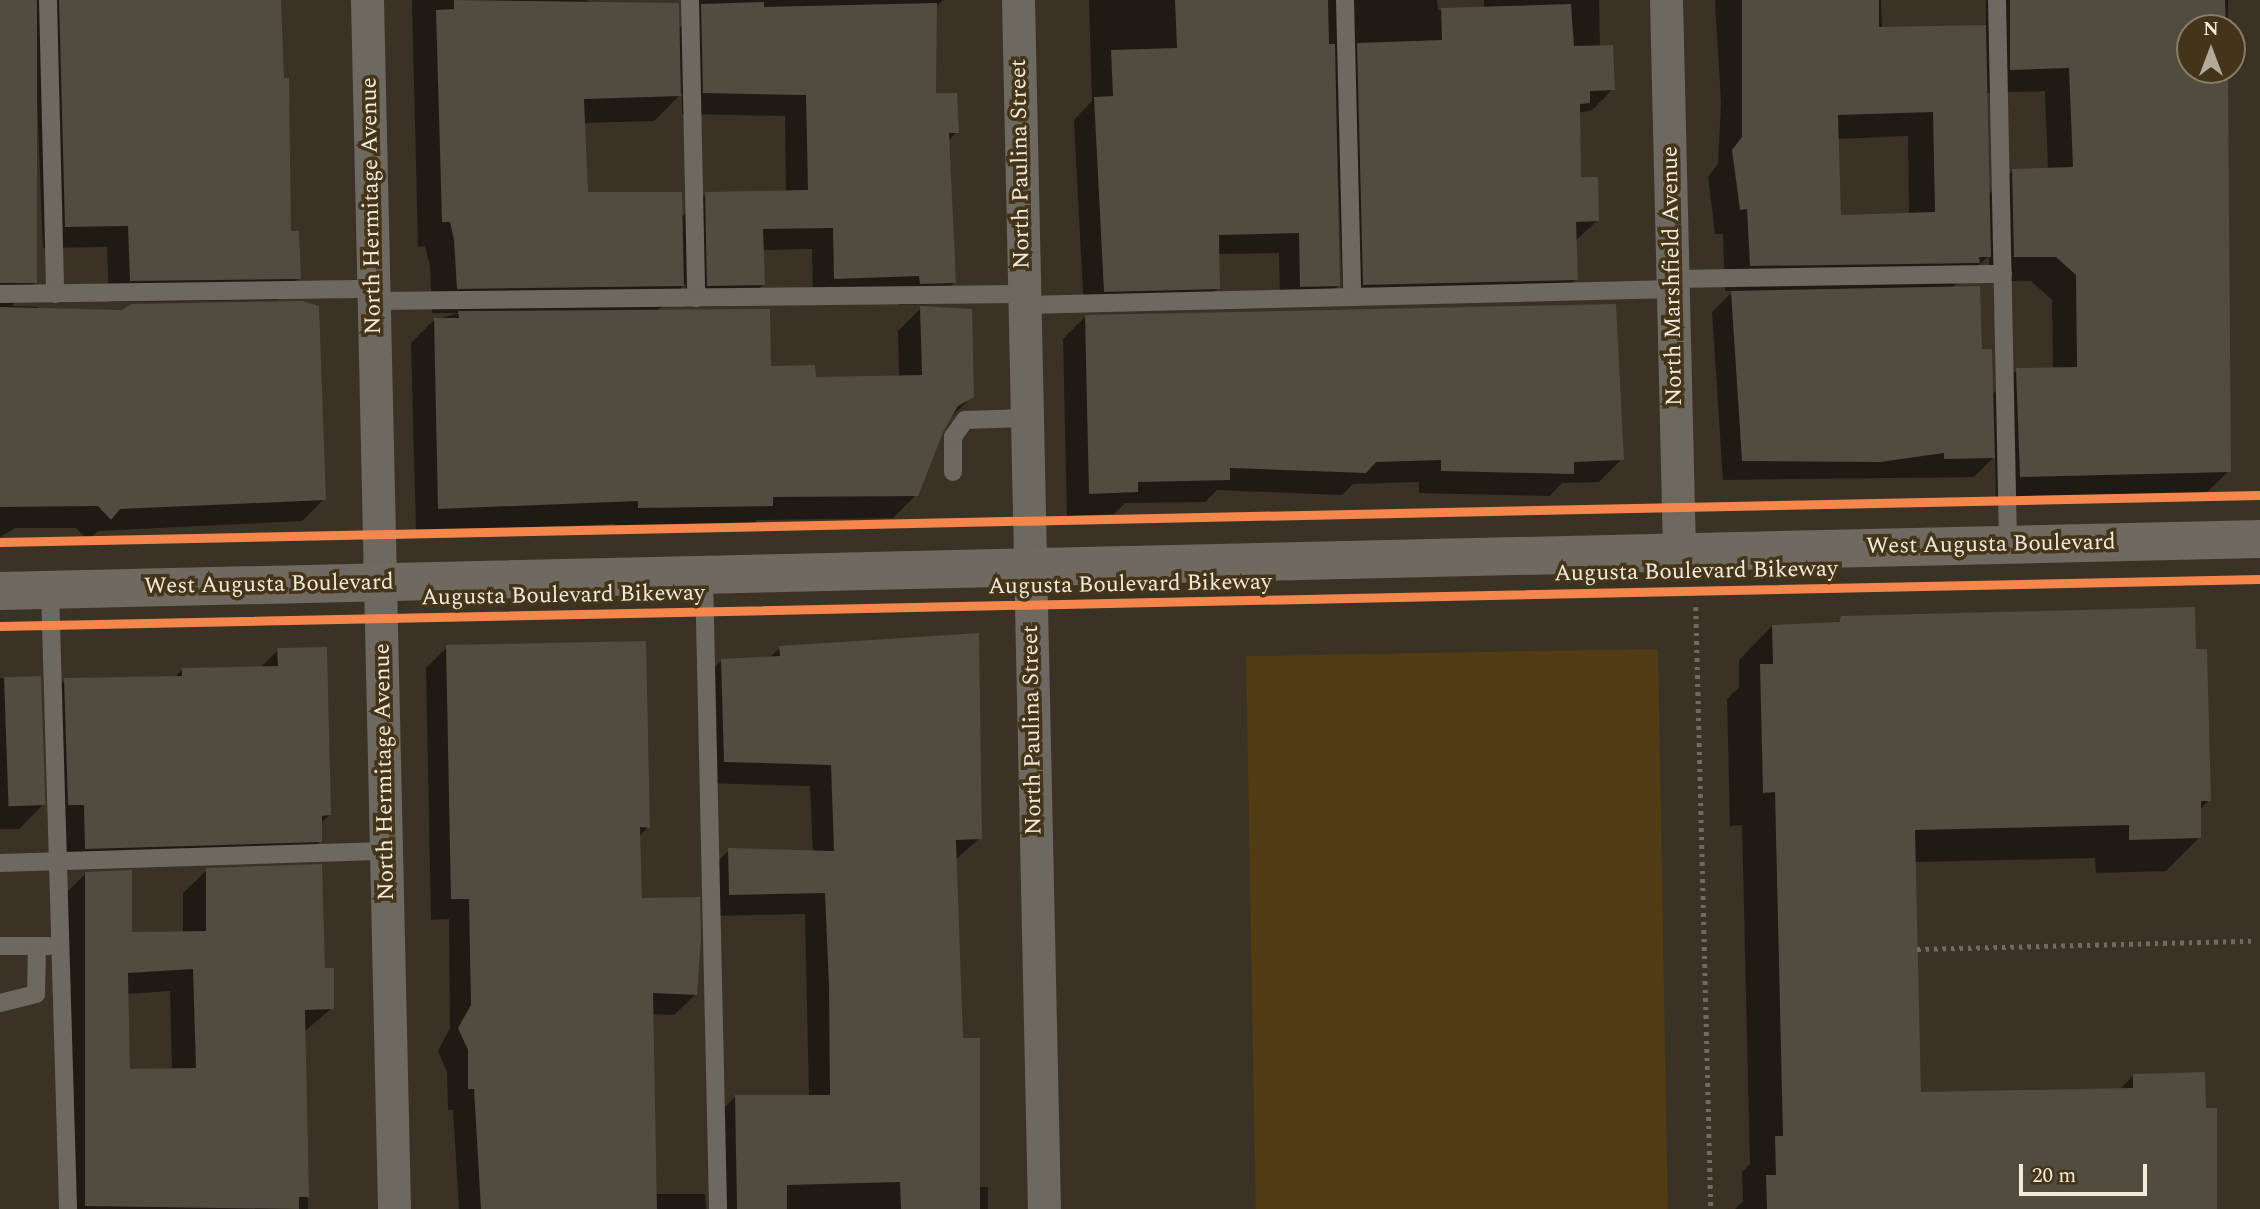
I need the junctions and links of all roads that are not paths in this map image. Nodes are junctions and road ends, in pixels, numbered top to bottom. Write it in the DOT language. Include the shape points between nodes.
graph roads {
  1 [pos="48,0"];
  2 [pos="367,0"];
  3 [pos="690,0"];
  4 [pos="1018,0"];
  5 [pos="1345,0"];
  6 [pos="1666,0"];
  7 [pos="1997,0"];
  8 [pos="2003,274"];
  9 [pos="1673,284"];
  10 [pos="0,294"];
  11 [pos="55,294"];
  12 [pos="374,295"];
  13 [pos="1352,297"];
  14 [pos="696,298"];
  15 [pos="1024,300"];
  16 [pos="1027,418"];
  17 [pos="953,471"];
  18 [pos="2260,539"];
  19 [pos="2008,544"];
  20 [pos="1679,553"];
  21 [pos="1030,568"];
  22 [pos="704,575"];
  23 [pos="380,583"];
  24 [pos="50,590"];
  25 [pos="0,592"];
  26 [pos="386,851"];
  27 [pos="56,861"];
  28 [pos="0,863"];
  29 [pos="0,946"];
  30 [pos="37,946"];
  31 [pos="59,946"];
  32 [pos="0,1003"];
  33 [pos="68,1209"];
  34 [pos="394,1209"];
  35 [pos="718,1209"];
  36 [pos="1044,1209"];
  1 -- 11 [label="lane"];
  2 -- 12 [label="street, North Hermitage Avenue"];
  3 -- 14 [label="lane"];
  4 -- 15 [label="street, North Paulina Street"];
  5 -- 13 [label="lane"];
  6 -- 9 [label="street, North Marshfield Avenue"];
  7 -- 8 [label="lane"];
  8 -- 9 [label="lane"];
  8 -- 19 [label="lane"];
  9 -- 13 [label="lane"];
  9 -- 20 [label="street, North Marshfield Avenue"];
  10 -- 11 [label="lane"];
  11 -- 12 [label="lane"];
  12 -- 14 [label="lane"];
  12 -- 23 [label="street, North Hermitage Avenue"];
  13 -- 15 [label="lane"];
  14 -- 15 [label="lane"];
  15 -- 16 [label="street, North Paulina Street"];
  16 -- 17 [label="lane" via="965,420 953,437"];
  16 -- 21 [label="street, North Paulina Street"];
  18 -- 19 [label="street, West Augusta Boulevard"];
  19 -- 20 [label="street, West Augusta Boulevard"];
  20 -- 21 [label="street, West Augusta Boulevard"];
  21 -- 22 [label="street, West Augusta Boulevard"];
  21 -- 36 [label="street, North Paulina Street"];
  22 -- 23 [label="street, West Augusta Boulevard"];
  22 -- 35 [label="lane"];
  23 -- 24 [label="street, West Augusta Boulevard"];
  23 -- 26 [label="street, North Hermitage Avenue"];
  24 -- 25 [label="street, West Augusta Boulevard"];
  24 -- 27 [label="lane"];
  26 -- 27 [label="lane"];
  26 -- 34 [label="street, North Hermitage Avenue"];
  27 -- 28 [label="lane"];
  27 -- 31 [label="lane"];
  29 -- 30 [label="lane"];
  30 -- 31 [label="lane"];
  30 -- 32 [label="lane" via="36,994"];
  31 -- 33 [label="lane"];
}
